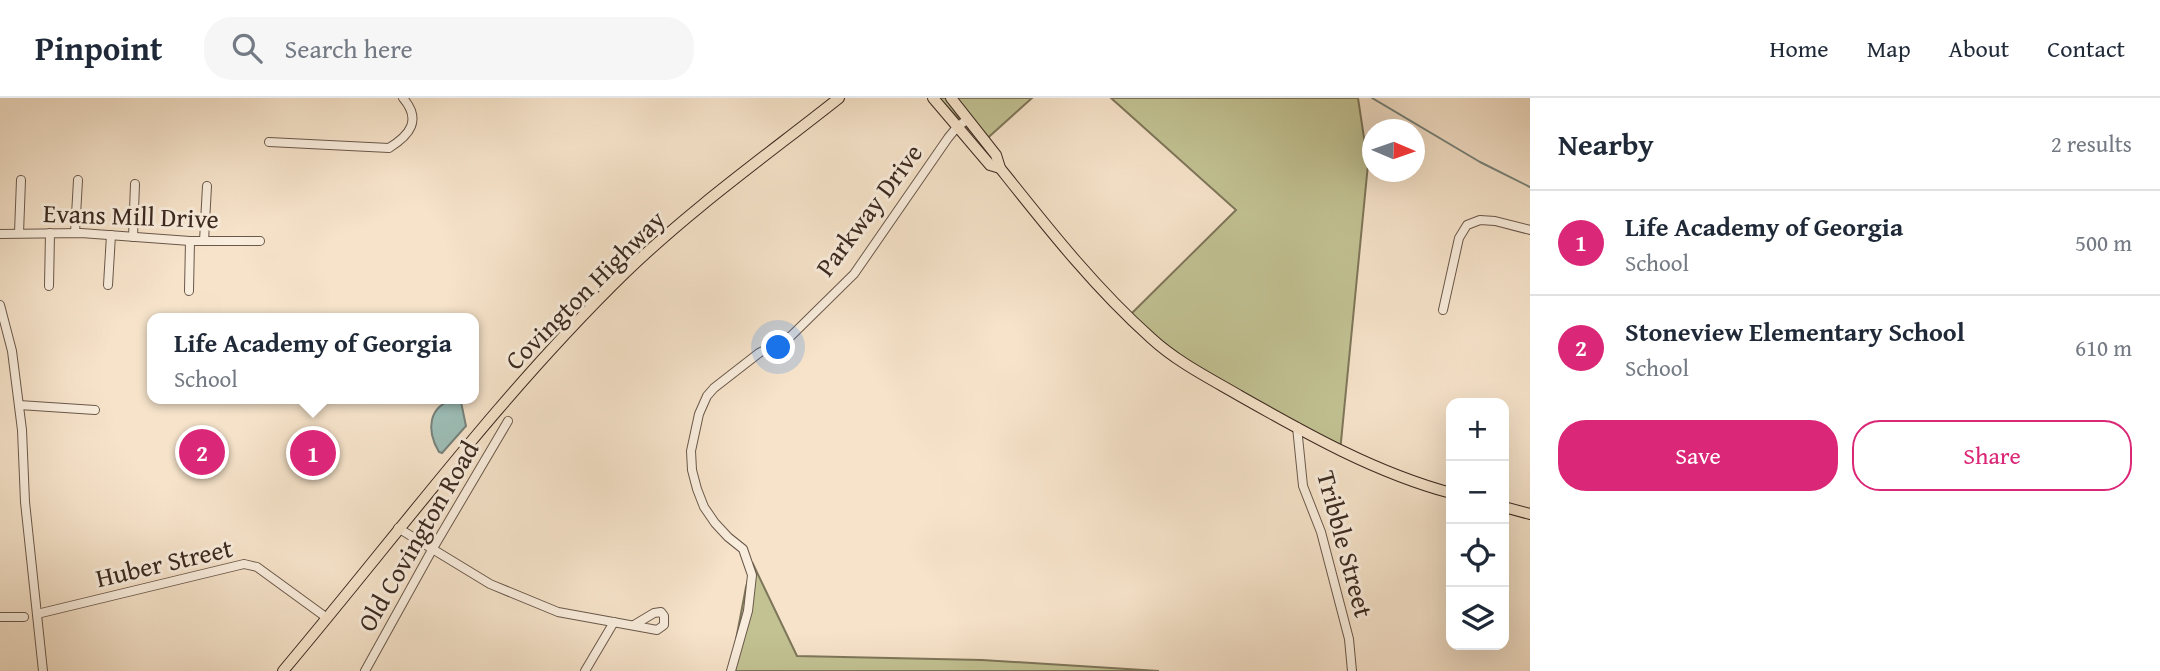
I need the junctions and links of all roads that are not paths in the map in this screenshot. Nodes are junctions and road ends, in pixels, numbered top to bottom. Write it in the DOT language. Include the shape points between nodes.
graph roads {
  1 [pos="402,98"];
  2 [pos="839,98"];
  3 [pos="933,98"];
  4 [pos="951,98"];
  5 [pos="968,120"];
  6 [pos="957,127"];
  7 [pos="269,142"];
  8 [pos="1000,168"];
  9 [pos="21,180"];
  10 [pos="78,180"];
  11 [pos="135,184"];
  12 [pos="207,186"];
  13 [pos="1530,230"];
  14 [pos="19,233"];
  15 [pos="50,233"];
  16 [pos="75,233"];
  17 [pos="0,234"];
  18 [pos="111,235"];
  19 [pos="134,237"];
  20 [pos="190,241"];
  21 [pos="204,241"];
  22 [pos="260,241"];
  23 [pos="108,285"];
  24 [pos="49,286"];
  25 [pos="188,291"];
  26 [pos="0,305"];
  27 [pos="1443,310"];
  28 [pos="19,405"];
  29 [pos="95,410"];
  30 [pos="508,422"];
  31 [pos="1297,427"];
  32 [pos="1446,492"];
  33 [pos="1509,508"];
  34 [pos="1530,514"];
  35 [pos="398,528"];
  36 [pos="432,550"];
  37 [pos="37,614"];
  38 [pos="0,617"];
  39 [pos="24,617"];
  40 [pos="327,618"];
  41 [pos="614,622"];
  42 [pos="634,625"];
  43 [pos="43,671"];
  44 [pos="283,671"];
  45 [pos="365,671"];
  46 [pos="586,671"];
  47 [pos="731,671"];
  48 [pos="1352,671"];
  1 -- 7 [label="street" via="411,108 409,132 388,148"];
  2 -- 35 [label="main road, Covington Highway" via="627,271 543,358"];
  3 -- 6 [label="main road"];
  4 -- 5 [label="main road"];
  5 -- 6 [label="street, Parkway Drive"];
  5 -- 8 [label="main road" via="996,155"];
  6 -- 8 [label="main road" via="990,165"];
  6 -- 47 [label="street, Parkway Drive" via="854,274 791,336 758,353 714,388 699,414 691,451 697,489 715,523 743,549 752,575 748,611"];
  8 -- 31 [label="main road" via="1083,270 1153,340"];
  9 -- 14 [label="street"];
  10 -- 16 [label="street"];
  11 -- 19 [label="street"];
  12 -- 21 [label="street"];
  13 -- 27 [label="street" via="1495,221 1467,225 1459,238"];
  14 -- 15 [label="street, Evans Mill Drive"];
  14 -- 17 [label="street, Evans Mill Drive"];
  15 -- 16 [label="street, Evans Mill Drive"];
  15 -- 24 [label="street"];
  16 -- 18 [label="street, Evans Mill Drive"];
  18 -- 19 [label="street, Evans Mill Drive"];
  18 -- 23 [label="street"];
  19 -- 20 [label="street, Evans Mill Drive"];
  20 -- 21 [label="street, Evans Mill Drive"];
  20 -- 25 [label="street"];
  21 -- 22 [label="street, Evans Mill Drive"];
  26 -- 28 [label="street"];
  28 -- 29 [label="street"];
  28 -- 37 [label="street"];
  30 -- 36 [label="street, Old Covington Road"];
  31 -- 32 [label="main road" via="1348,455"];
  31 -- 48 [label="street, Tribble Street" via="1303,486 1321,532 1349,639"];
  33 -- 34 [label="main road"];
  35 -- 36 [label="street"];
  35 -- 40 [label="main road, Covington Highway"];
  36 -- 41 [label="street" via="490,584 558,612"];
  36 -- 45 [label="street, Old Covington Road"];
  37 -- 40 [label="street, Huber Street" via="244,564 257,567"];
  37 -- 43 [label="street"];
  38 -- 39 [label="street"];
  40 -- 44 [label="main road, Covington Highway"];
  41 -- 42 [label="street"];
  41 -- 46 [label="street"];
}
